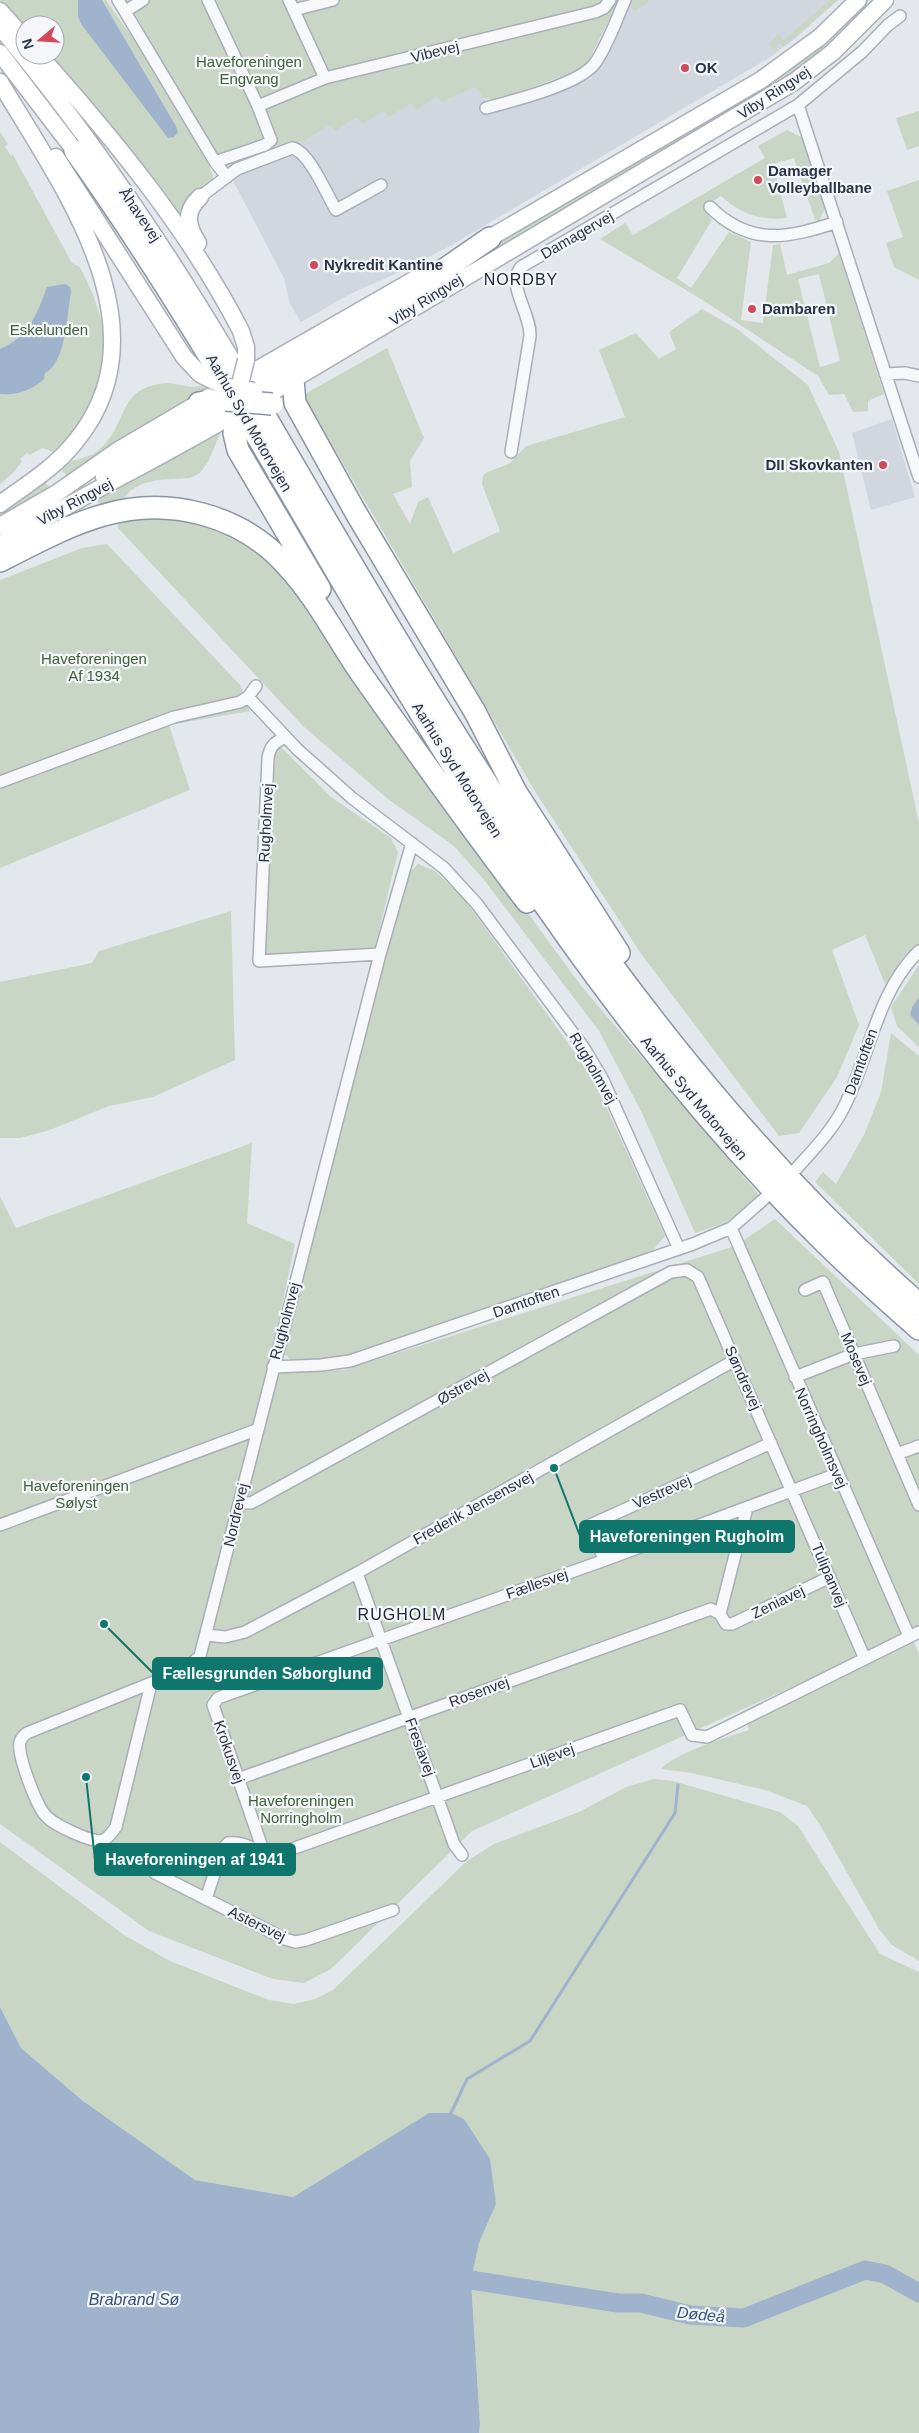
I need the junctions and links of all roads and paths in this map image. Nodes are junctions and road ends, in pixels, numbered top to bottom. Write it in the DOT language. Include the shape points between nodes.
graph roads {
  1 [pos="118,0"];
  2 [pos="143,0"];
  3 [pos="208,0"];
  4 [pos="333,0"];
  5 [pos="610,0"];
  6 [pos="625,0"];
  7 [pos="858,0"];
  8 [pos="885,0"];
  9 [pos="292,5"];
  10 [pos="0,11"];
  11 [pos="126,11"];
  12 [pos="900,16"];
  13 [pos="0,27"];
  14 [pos="15,28"];
  15 [pos="0,53"];
  16 [pos="47,65"];
  17 [pos="325,78"];
  18 [pos="0,81"];
  19 [pos="258,106"];
  20 [pos="798,106"];
  21 [pos="486,108"];
  22 [pos="75,152"];
  23 [pos="215,162"];
  24 [pos="227,177"];
  25 [pos="381,185"];
  26 [pos="204,194"];
  27 [pos="710,207"];
  28 [pos="836,222"];
  29 [pos="490,238"];
  30 [pos="223,299"];
  31 [pos="245,341"];
  32 [pos="306,341"];
  33 [pos="886,374"];
  34 [pos="919,376"];
  35 [pos="245,395"];
  36 [pos="511,452"];
  37 [pos="919,477"];
  38 [pos="83,488"];
  39 [pos="62,498"];
  40 [pos="0,504"];
  41 [pos="356,513"];
  42 [pos="0,526"];
  43 [pos="0,544"];
  44 [pos="0,560"];
  45 [pos="256,686"];
  46 [pos="248,697"];
  47 [pos="285,737"];
  48 [pos="0,782"];
  49 [pos="446,791"];
  50 [pos="412,843"];
  51 [pos="919,951"];
  52 [pos="380,954"];
  53 [pos="735,1134"];
  54 [pos="796,1169"];
  55 [pos="765,1198"];
  56 [pos="731,1228"];
  57 [pos="679,1249"];
  58 [pos="687,1270"];
  59 [pos="805,1290"];
  60 [pos="919,1304"];
  61 [pos="919,1329"];
  62 [pos="894,1346"];
  63 [pos="854,1354"];
  64 [pos="735,1360"];
  65 [pos="273,1368"];
  66 [pos="795,1377"];
  67 [pos="256,1430"];
  68 [pos="771,1443"];
  69 [pos="919,1446"];
  70 [pos="897,1454"];
  71 [pos="837,1474"];
  72 [pos="792,1491"];
  73 [pos="239,1503"];
  74 [pos="919,1505"];
  75 [pos="747,1508"];
  76 [pos="0,1525"];
  77 [pos="606,1560"];
  78 [pos="357,1573"];
  79 [pos="830,1577"];
  80 [pos="723,1619"];
  81 [pos="914,1634"];
  82 [pos="206,1635"];
  83 [pos="382,1638"];
  84 [pos="865,1659"];
  85 [pos="151,1684"];
  86 [pos="236,1690"];
  87 [pos="410,1717"];
  88 [pos="238,1779"];
  89 [pos="438,1796"];
  90 [pos="264,1853"];
  91 [pos="462,1855"];
  92 [pos="155,1873"];
  93 [pos="206,1899"];
  94 [pos="393,1910"];
  1 -- 11 [label="street"];
  2 -- 11 [label="street"];
  3 -- 19 [label="street"];
  4 -- 9 [label="street"];
  5 -- 17 [label="street, Vibevej" via="595,12"];
  6 -- 21 [label="street" via="603,50 587,72 567,82"];
  7 -- 29 [label="main road, Viby Ringvej" via="820,37 761,80"];
  8 -- 35 [label="main road, Viby Ringvej" via="832,52 794,82"];
  9 -- 17 [label="street"];
  10 -- 14 [label="main road"];
  11 -- 23 [label="street"];
  12 -- 20 [label="street, Damagervej"];
  13 -- 35 [label="main road, Åhavevej" via="74,120 132,203 222,344"];
  15 -- 22 [label="main road"];
  16 -- 30 [label="main road" via="144,180"];
  17 -- 19 [label="street, Vibevej"];
  18 -- 35 [label="main road" via="57,157 181,352 207,378"];
  18 -- 40 [label="main road" via="93,250 109,302 112,343 110,372 97,409 75,443"];
  19 -- 23 [label="street" via="271,140 266,145"];
  20 -- 28 [label="street"];
  20 -- 36 [label="street, Damagervej" via="521,267 515,284 530,323 530,336"];
  22 -- 53 [label="highway, Aarhus Syd Motorvejen" via="173,298 400,679 512,856 621,1010"];
  23 -- 24 [label="street"];
  24 -- 25 [label="street" via="244,166 292,148 303,153 336,210"];
  24 -- 26 [label="street"];
  26 -- 30 [label="main road" via="189,209 188,222 220,280"];
  27 -- 28 [label="street" via="739,228 768,236 793,236"];
  28 -- 33 [label="street"];
  29 -- 32 [label="main road, Viby Ringvej"];
  29 -- 35 [label="highway" via="397,302"];
  30 -- 31 [label="main road"];
  31 -- 32 [label="main road" via="265,353 286,343"];
  31 -- 35 [label="main road"];
  32 -- 35 [label="main road, Viby Ringvej"];
  33 -- 34 [label="street"];
  33 -- 37 [label="street"];
  35 -- 38 [label="main road, Viby Ringvej" via="144,466"];
  35 -- 38 [label="main road, Viby Ringvej" via="117,451"];
  35 -- 41 [label="highway" via="288,413"];
  35 -- 41 [label="highway" via="295,403"];
  35 -- 49 [label="highway" via="235,444 367,666"];
  35 -- 53 [label="highway, Aarhus Syd Motorvejen" via="526,844"];
  38 -- 39 [label="main road, Viby Ringvej"];
  39 -- 42 [label="main road, Viby Ringvej"];
  39 -- 43 [label="main road, Viby Ringvej"];
  41 -- 53 [label="highway" via="475,712 521,800"];
  44 -- 49 [label="highway" via="87,521 146,508 177,509 216,518 248,533 279,557 297,578"];
  45 -- 46 [label="street"];
  46 -- 47 [label="street"];
  46 -- 48 [label="street" via="229,705 174,716"];
  47 -- 50 [label="street, Rugholmvej" via="352,798"];
  47 -- 52 [label="street, Rugholmvej" via="273,744 268,758 260,961"];
  49 -- 53 [label="highway" via="605,1004 676,1086"];
  50 -- 52 [label="street, Rugholmvej"];
  50 -- 57 [label="street, Rugholmvej" via="444,868 477,904 584,1048 603,1080"];
  51 -- 54 [label="street, Damtoften" via="890,992 844,1108 824,1138"];
  52 -- 65 [label="street, Rugholmvej"];
  53 -- 60 [label="highway, Aarhus Syd Motorvejen"];
  53 -- 61 [label="highway, Aarhus Syd Motorvejen" via="819,1237"];
  55 -- 56 [label="street, Damtoften"];
  56 -- 57 [label="street, Damtoften"];
  56 -- 66 [label="street, Norringholmsvej"];
  57 -- 65 [label="street, Damtoften" via="350,1361"];
  58 -- 64 [label="street, Søndrevej" via="698,1277"];
  58 -- 73 [label="street, Østrevej" via="671,1272 251,1503"];
  59 -- 63 [label="street, Mosevej" via="823,1282"];
  62 -- 63 [label="street"];
  63 -- 66 [label="street"];
  63 -- 70 [label="street, Mosevej"];
  64 -- 68 [label="street, Søndrevej"];
  64 -- 78 [label="street, Frederik Jensensvej"];
  65 -- 67 [label="street, Nordrevej"];
  66 -- 71 [label="street, Norringholmsvej"];
  67 -- 73 [label="street, Nordrevej"];
  67 -- 76 [label="street"];
  68 -- 72 [label="street, Søndrevej"];
  68 -- 77 [label="street, Vestrevej" via="588,1526"];
  69 -- 70 [label="street"];
  70 -- 74 [label="street, Mosevej"];
  71 -- 72 [label="street, Fællesvej"];
  71 -- 81 [label="street, Norringholmsvej"];
  72 -- 75 [label="street, Fællesvej"];
  72 -- 79 [label="street, Tulipanvej"];
  73 -- 82 [label="street, Nordrevej"];
  75 -- 77 [label="street, Fællesvej"];
  75 -- 80 [label="street"];
  77 -- 83 [label="street, Fællesvej"];
  78 -- 82 [label="street, Frederik Jensensvej" via="245,1632 225,1637"];
  78 -- 83 [label="street, Fresiavej"];
  79 -- 80 [label="street, Zeniavej" via="732,1624"];
  79 -- 84 [label="street, Tulipanvej"];
  80 -- 87 [label="street, Rosenvej" via="711,1609"];
  81 -- 84 [label="street, Liljevej"];
  82 -- 85 [label="street, Nordrevej" via="196,1662"];
  83 -- 86 [label="street, Fællesvej"];
  83 -- 87 [label="street, Fresiavej"];
  84 -- 89 [label="street, Liljevej" via="707,1737 692,1735 680,1710"];
  85 -- 85 [label="street" via="116,1827 109,1837 94,1841 56,1824 46,1816 36,1799 20,1752 23,1737"];
  86 -- 88 [label="street, Krokusvej" via="218,1698 213,1705"];
  87 -- 88 [label="street, Rosenvej"];
  87 -- 89 [label="street, Fresiavej"];
  88 -- 90 [label="street, Krokusvej"];
  89 -- 90 [label="street, Liljevej" via="278,1854"];
  89 -- 91 [label="street, Fresiavej" via="454,1844"];
  90 -- 93 [label="street, Liljevej" via="238,1842 228,1843 222,1850"];
  92 -- 93 [label="street, Astersvej"];
  93 -- 94 [label="street, Astersvej" via="295,1942"];
}
